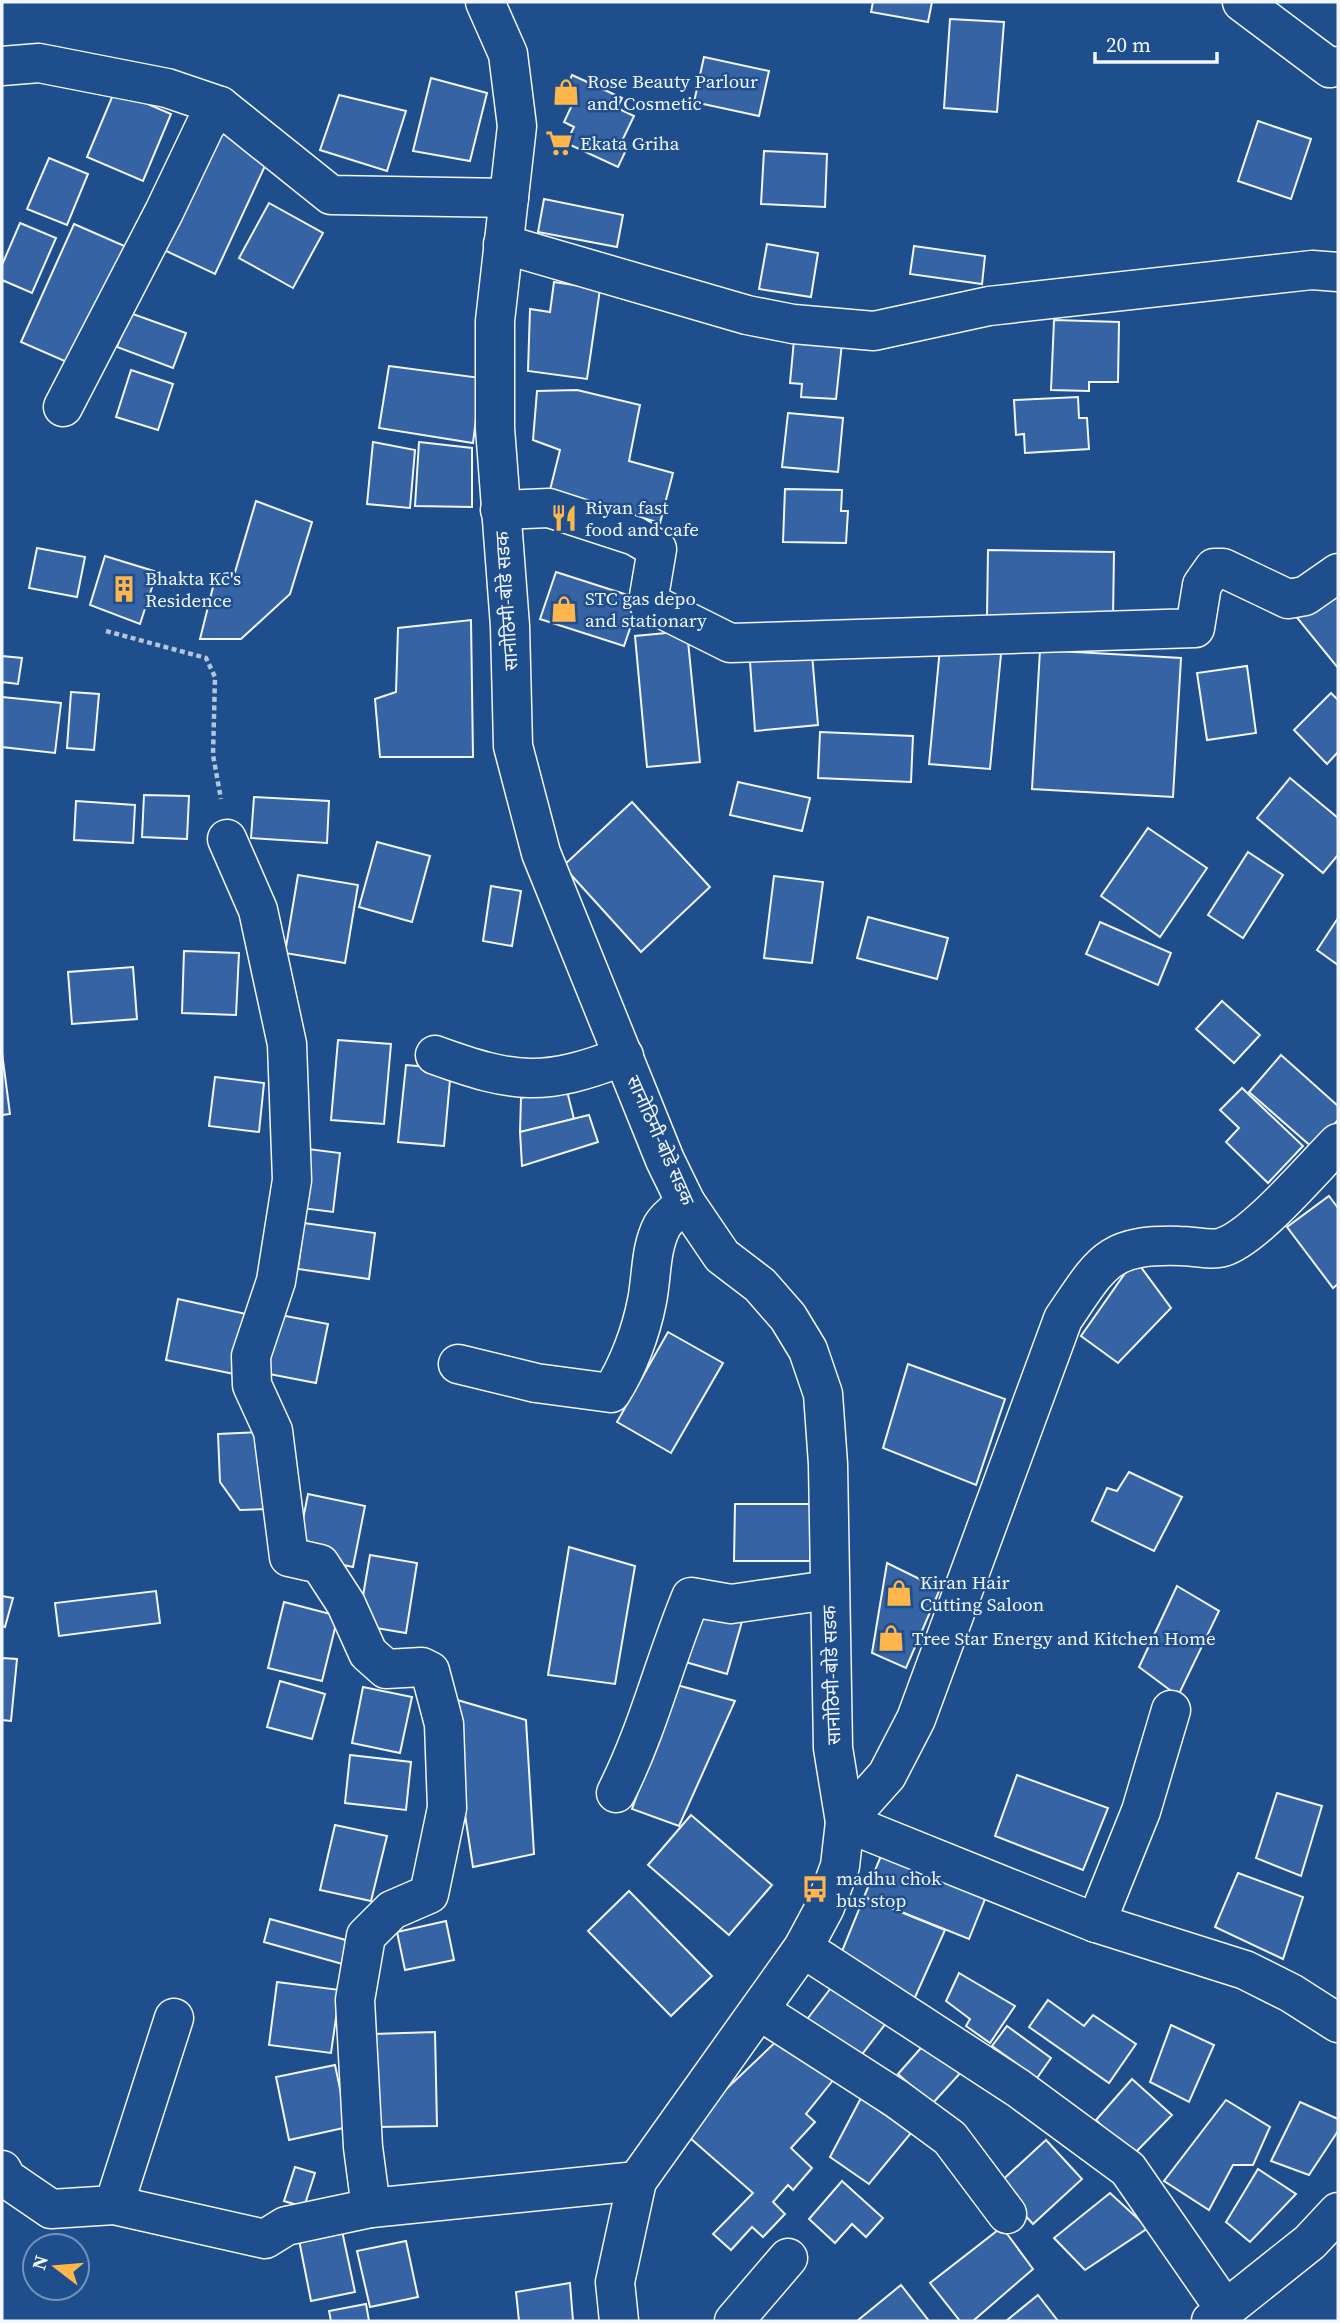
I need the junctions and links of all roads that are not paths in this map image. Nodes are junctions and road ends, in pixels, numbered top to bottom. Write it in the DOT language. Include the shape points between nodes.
graph roads {
  1 [pos="485,2"];
  2 [pos="1242,2"];
  3 [pos="2,66"];
  4 [pos="1338,66"];
  5 [pos="220,106"];
  6 [pos="509,198"];
  7 [pos="503,244"];
  8 [pos="1338,272"];
  9 [pos="63,407"];
  10 [pos="500,510"];
  11 [pos="1338,573"];
  12 [pos="227,839"];
  13 [pos="435,1055"];
  14 [pos="624,1056"];
  15 [pos="1338,1143"];
  16 [pos="686,1203"];
  17 [pos="457,1364"];
  18 [pos="829,1590"];
  19 [pos="1171,1710"];
  20 [pos="616,1793"];
  21 [pos="845,1822"];
  22 [pos="1096,1923"];
  23 [pos="803,1948"];
  24 [pos="760,2011"];
  25 [pos="174,2018"];
  26 [pos="1338,2023"];
  27 [pos="2,2169"];
  28 [pos="637,2181"];
  29 [pos="114,2205"];
  30 [pos="371,2208"];
  31 [pos="1338,2212"];
  32 [pos="1006,2214"];
  33 [pos="789,2259"];
  34 [pos="1218,2315"];
  35 [pos="619,2321"];
  36 [pos="734,2321"];
  1 -- 6 [label="street, सानोठिमी-बोडे सडक" via="508,54 517,126"];
  2 -- 4 [label="street" via="1330,68"];
  3 -- 5 [label="street" via="39,63 167,88"];
  5 -- 6 [label="street" via="331,195"];
  5 -- 9 [label="street" via="205,126"];
  6 -- 7 [label="street, सानोठिमी-बोडे सडक"];
  7 -- 8 [label="street" via="747,315 874,331 989,306 1312,270"];
  7 -- 10 [label="street, सानोठिमी-बोडे सडक" via="495,334"];
  10 -- 11 [label="street" via="549,508 635,536 656,549 648,602 730,643 1195,628 1202,585 1214,568 1288,599 1305,596"];
  10 -- 14 [label="street, सानोठिमी-बोडे सडक" via="510,626 513,746 541,853"];
  12 -- 30 [label="street" via="258,910 287,1044 292,1181 276,1281 251,1356 252,1385 273,1432 289,1556 320,1564 346,1604 368,1653 386,1669 422,1667 430,1671 444,1724 447,1808 429,1894 392,1910 366,1936 355,2000"];
  13 -- 14 [label="street" via="506,1078 532,1079 589,1069"];
  14 -- 16 [label="street, सानोठिमी-बोडे सडक"];
  15 -- 21 [label="street" via="1247,1233 1222,1248 1144,1245 1114,1254 1092,1276 1063,1318 916,1718 887,1774"];
  16 -- 17 [label="street" via="663,1224 638,1333 611,1393 536,1383"];
  16 -- 18 [label="street, सानोठिमी-बोडे सडक" via="722,1256 760,1285 788,1317 808,1350 823,1394"];
  18 -- 20 [label="street" via="731,1604 691,1597 638,1750"];
  18 -- 21 [label="street, सानोठिमी-बोडे सडक" via="833,1748"];
  19 -- 22 [label="street" via="1140,1811"];
  21 -- 22 [label="street"];
  21 -- 23 [label="street, सानोठिमी-बोडे सडक" via="840,1866"];
  22 -- 26 [label="street" via="1245,1970"];
  23 -- 24 [label="street, सानोठिमी-बोडे सडक"];
  23 -- 34 [label="street" via="1018,2088 1128,2169"];
  24 -- 28 [label="street, सानोठिमी-बोडे सडक"];
  24 -- 32 [label="street" via="950,2138"];
  25 -- 29 [label="street"];
  27 -- 29 [label="street" via="7,2179 51,2209"];
  28 -- 30 [label="street"];
  28 -- 35 [label="street, सानोठिमी-बोडे सडक" via="615,2282"];
  29 -- 30 [label="street" via="265,2239 286,2226"];
  31 -- 34 [label="street" via="1310,2242"];
  33 -- 36 [label="street"];
}
